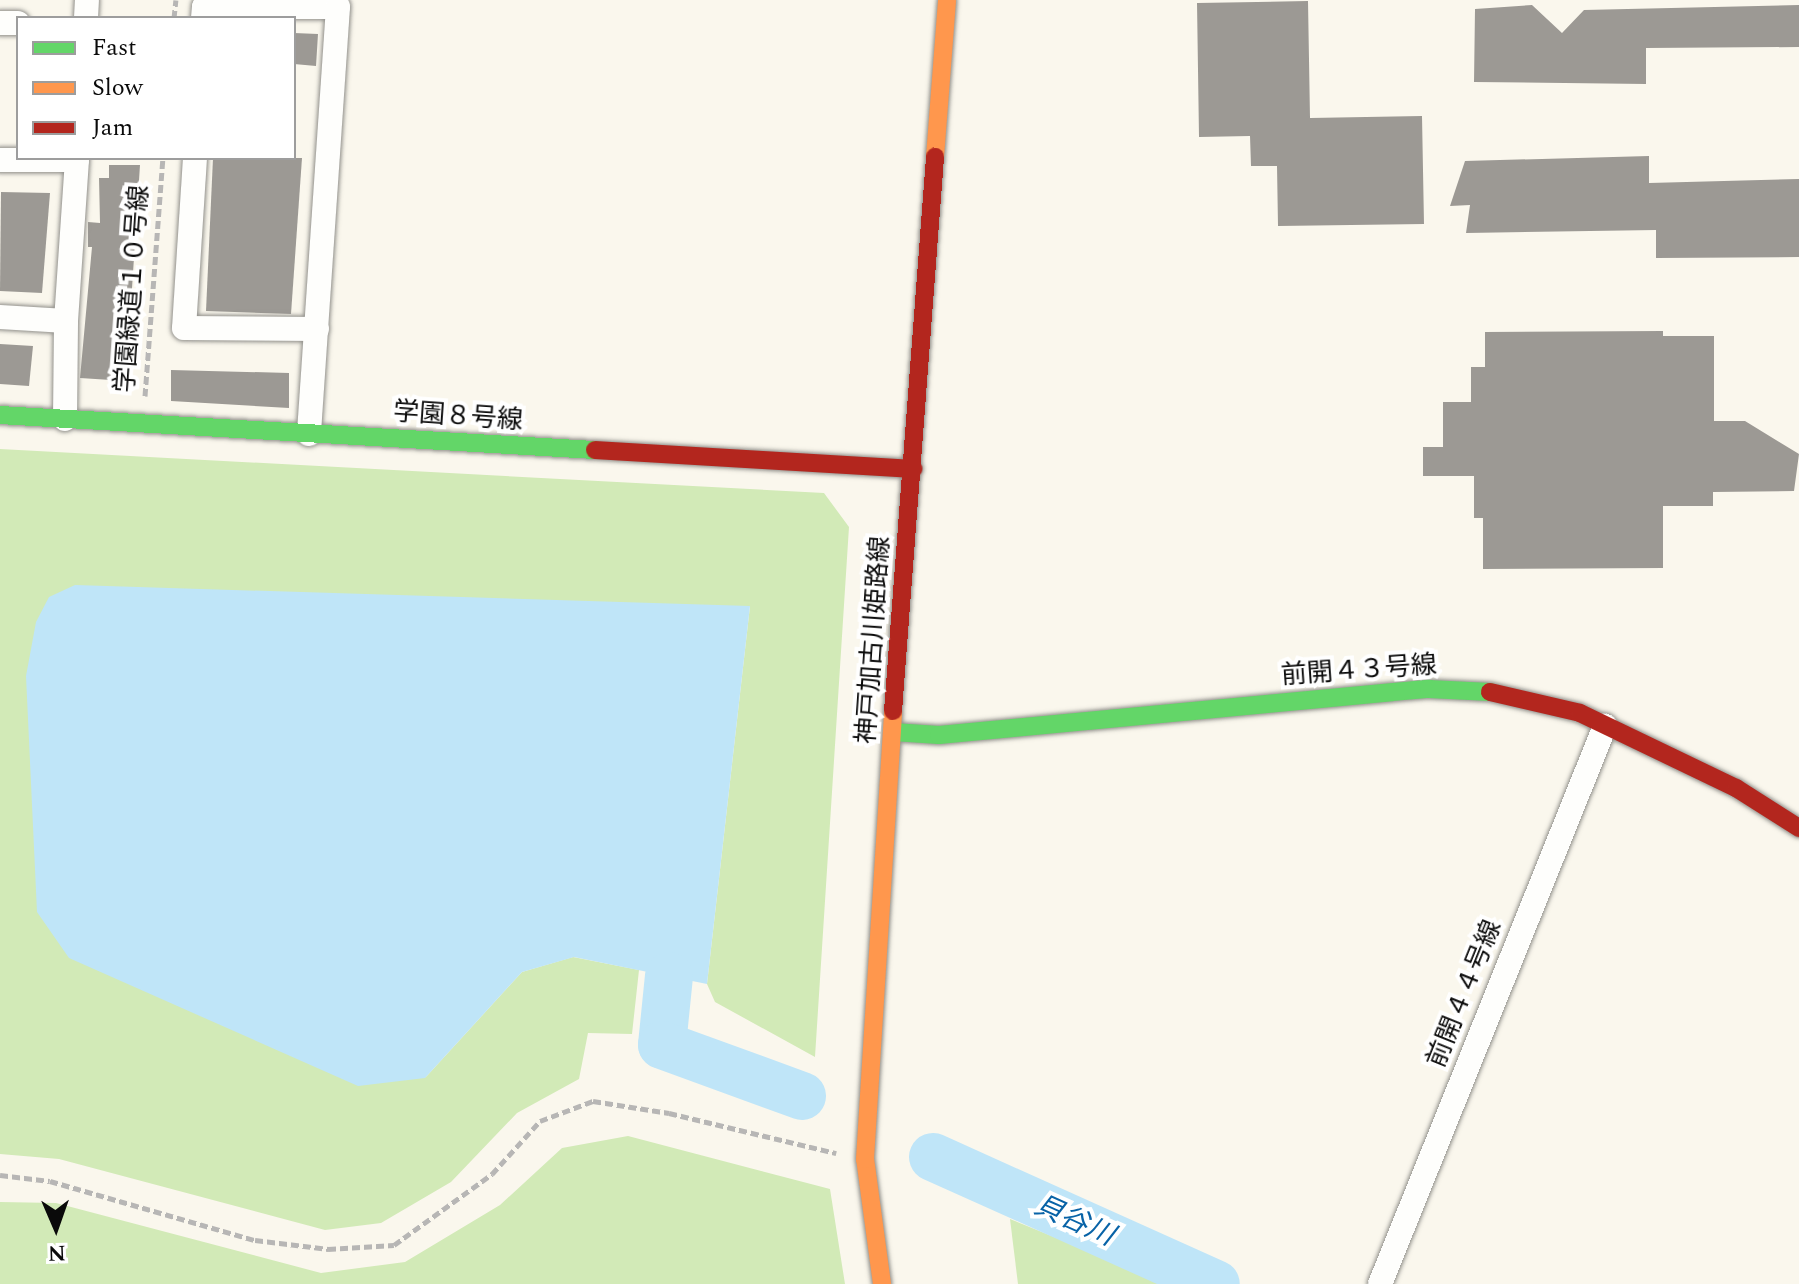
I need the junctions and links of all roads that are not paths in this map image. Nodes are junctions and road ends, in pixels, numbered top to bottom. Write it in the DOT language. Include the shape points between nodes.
graph roads {
  1 [pos="947,0"];
  2 [pos="203,16"];
  3 [pos="77,160"];
  4 [pos="195,160"];
  5 [pos="0,317"];
  6 [pos="66,321"];
  7 [pos="317,329"];
  8 [pos="0,415"];
  9 [pos="65,419"];
  10 [pos="309,434"];
  11 [pos="913,469"];
  12 [pos="1605,726"];
  13 [pos="893,732"];
  14 [pos="1799,828"];
  15 [pos="882,1284"];
  16 [pos="1380,1284"];
  1 -- 11 [label="street, 神戸加古川姫路線"];
  2 -- 7 [label="street" via="204,7 338,7"];
  3 -- 6 [label="street"];
  4 -- 7 [label="street" via="184,328"];
  5 -- 6 [label="street"];
  6 -- 9 [label="street"];
  7 -- 10 [label="street"];
  8 -- 9 [label="street, 学園８号線"];
  9 -- 10 [label="street, 学園８号線"];
  10 -- 11 [label="street, 学園８号線"];
  11 -- 13 [label="street, 神戸加古川姫路線"];
  12 -- 13 [label="street, 前開４３号線" via="1580,713 1499,693 1429,689 939,735"];
  12 -- 14 [label="street, 前開４３号線" via="1736,788"];
  12 -- 16 [label="street, 前開４４号線"];
  13 -- 15 [label="street, 神戸加古川姫路線" via="873,971 865,1159"];
}
